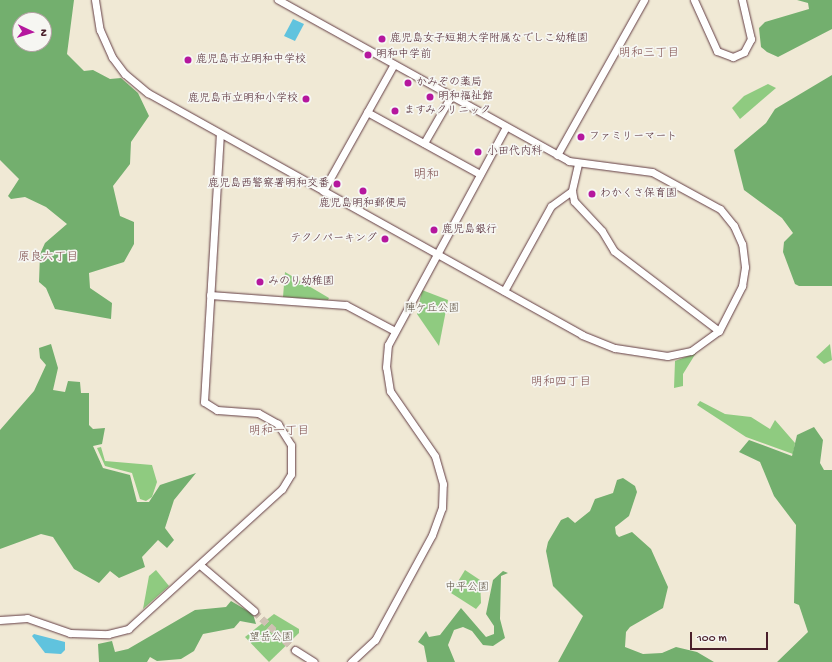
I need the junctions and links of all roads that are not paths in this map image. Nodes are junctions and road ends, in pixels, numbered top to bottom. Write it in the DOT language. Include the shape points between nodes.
graph roads {
  1 [pos="95,0"];
  2 [pos="278,0"];
  3 [pos="644,0"];
  4 [pos="694,0"];
  5 [pos="742,0"];
  6 [pos="394,64"];
  7 [pos="451,96"];
  8 [pos="367,112"];
  9 [pos="506,127"];
  10 [pos="220,134"];
  11 [pos="424,143"];
  12 [pos="557,155"];
  13 [pos="578,164"];
  14 [pos="480,174"];
  15 [pos="323,191"];
  16 [pos="572,191"];
  17 [pos="436,253"];
  18 [pos="504,291"];
  19 [pos="210,295"];
  20 [pos="394,330"];
  21 [pos="719,331"];
  22 [pos="200,565"];
  23 [pos="254,611"];
  24 [pos="0,620"];
  25 [pos="295,650"];
  26 [pos="314,662"];
  27 [pos="351,662"];
  1 -- 10 [label="street" via="100,30 125,74 148,93"];
  2 -- 6 [label="street"];
  3 -- 12 [label="street"];
  4 -- 5 [label="street" via="718,52 732,57 744,52 751,39"];
  6 -- 7 [label="street"];
  6 -- 8 [label="street"];
  7 -- 9 [label="street"];
  7 -- 11 [label="street"];
  8 -- 11 [label="street"];
  8 -- 15 [label="street"];
  9 -- 12 [label="street"];
  9 -- 14 [label="street"];
  10 -- 15 [label="street"];
  10 -- 19 [label="street"];
  11 -- 14 [label="street"];
  12 -- 13 [label="street"];
  13 -- 16 [label="street"];
  13 -- 21 [label="street" via="652,172 712,204 727,216 742,244 745,267 742,286"];
  14 -- 17 [label="street"];
  15 -- 17 [label="street"];
  16 -- 18 [label="street" via="551,206"];
  16 -- 21 [label="street" via="577,207 602,231 626,263"];
  17 -- 18 [label="street"];
  17 -- 20 [label="street"];
  18 -- 21 [label="street" via="582,335 615,348 676,355 702,345"];
  19 -- 20 [label="street" via="346,304"];
  19 -- 22 [label="street" via="204,402 211,409 250,412 272,419 288,437 293,459 291,474 282,489"];
  20 -- 27 [label="street" via="386,356 390,391 435,456 443,484 442,508 432,536 375,640"];
  22 -- 23 [label="street"];
  22 -- 24 [label="street" via="138,624 120,632 70,633 27,618"];
  25 -- 26 [label="street"];
}
